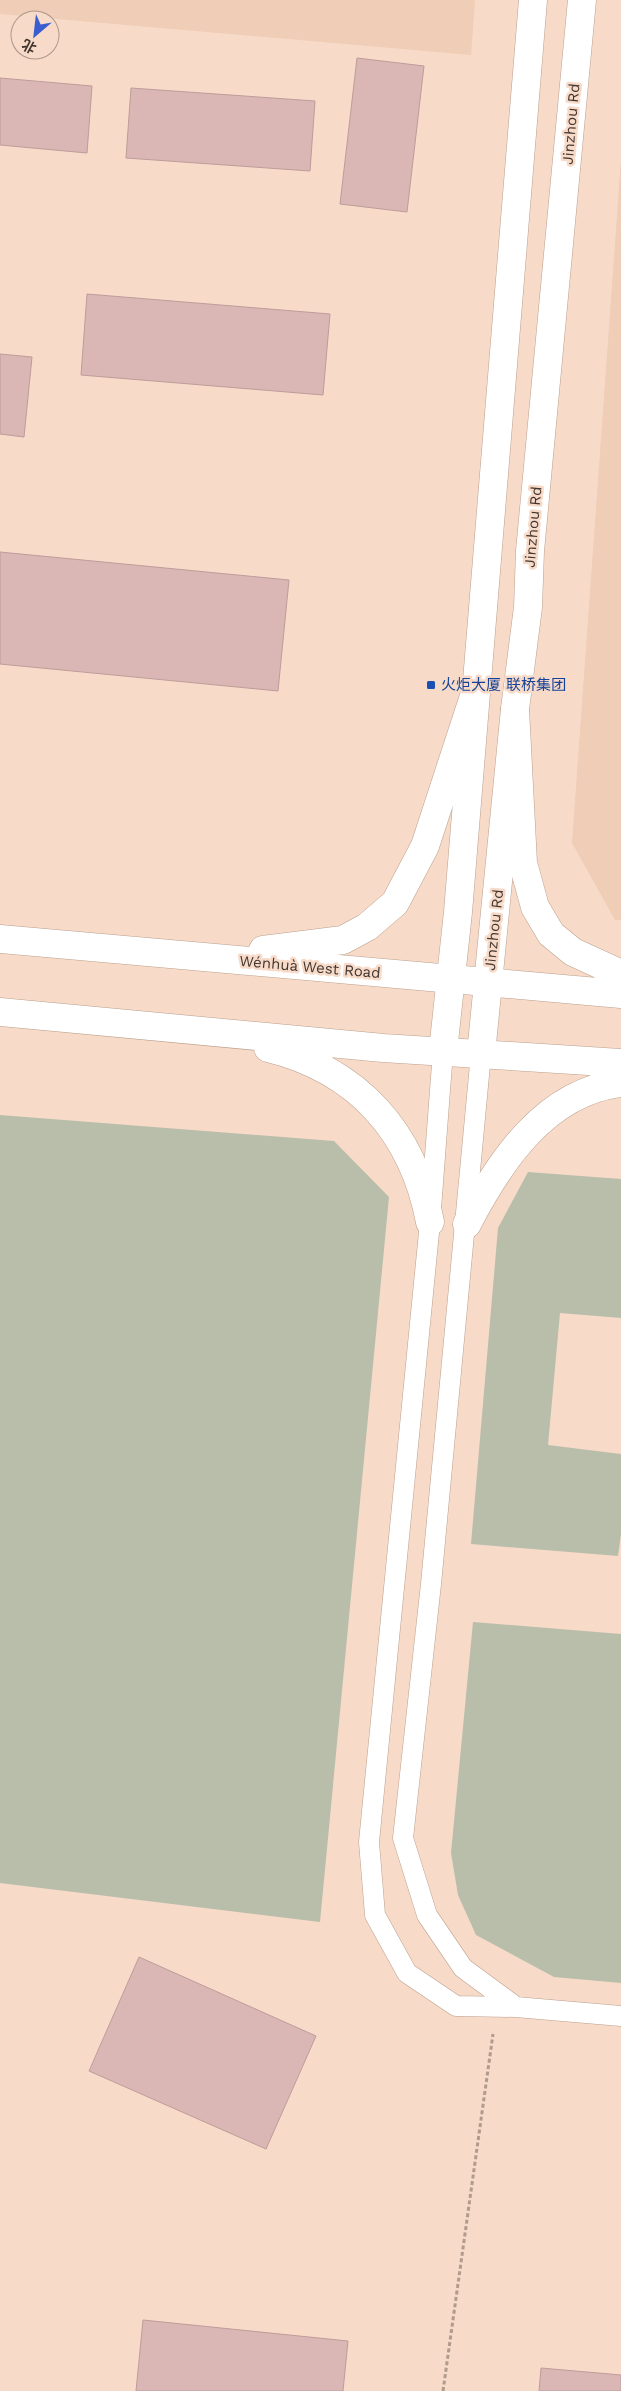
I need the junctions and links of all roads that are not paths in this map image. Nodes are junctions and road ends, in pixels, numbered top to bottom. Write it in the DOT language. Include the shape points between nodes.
graph roads {
  1 [pos="532,0"];
  2 [pos="582,0"];
  3 [pos="476,690"];
  4 [pos="515,709"];
  5 [pos="0,939"];
  6 [pos="195,956"];
  7 [pos="621,974"];
  8 [pos="451,980"];
  9 [pos="488,983"];
  10 [pos="621,994"];
  11 [pos="0,1012"];
  12 [pos="188,1029"];
  13 [pos="443,1051"];
  14 [pos="481,1054"];
  15 [pos="621,1062"];
  16 [pos="621,1083"];
  17 [pos="430,1222"];
  18 [pos="467,1224"];
  19 [pos="507,2007"];
  20 [pos="621,2016"];
  1 -- 3 [label="main road"];
  2 -- 4 [label="main road, Jinzhou Rd" via="531,541 528,607"];
  3 -- 6 [label="main road" via="425,846 395,903 368,927 343,940"];
  3 -- 8 [label="main road"];
  4 -- 7 [label="main road" via="523,863 535,907 551,934 573,952"];
  4 -- 9 [label="main road, Jinzhou Rd"];
  5 -- 6 [label="main road, Wénhuà West Road"];
  6 -- 8 [label="main road, Wénhuà West Road"];
  8 -- 9 [label="main road, Wénhuà West Road"];
  8 -- 13 [label="main road"];
  9 -- 10 [label="main road, Wénhuà West Road"];
  9 -- 14 [label="main road, Jinzhou Rd"];
  11 -- 12 [label="main road"];
  12 -- 13 [label="main road"];
  12 -- 17 [label="main road" via="292,1054 329,1070 355,1089 389,1123 424,1191"];
  13 -- 14 [label="main road"];
  13 -- 17 [label="lane"];
  14 -- 15 [label="main road"];
  14 -- 18 [label="lane"];
  16 -- 18 [label="main road" via="602,1085 566,1102 530,1130 486,1186"];
  17 -- 19 [label="lane" via="368,1842 375,1915 407,1973 456,2006"];
  18 -- 19 [label="lane" via="403,1838 427,1915 462,1968"];
  19 -- 20 [label="lane"];
}
